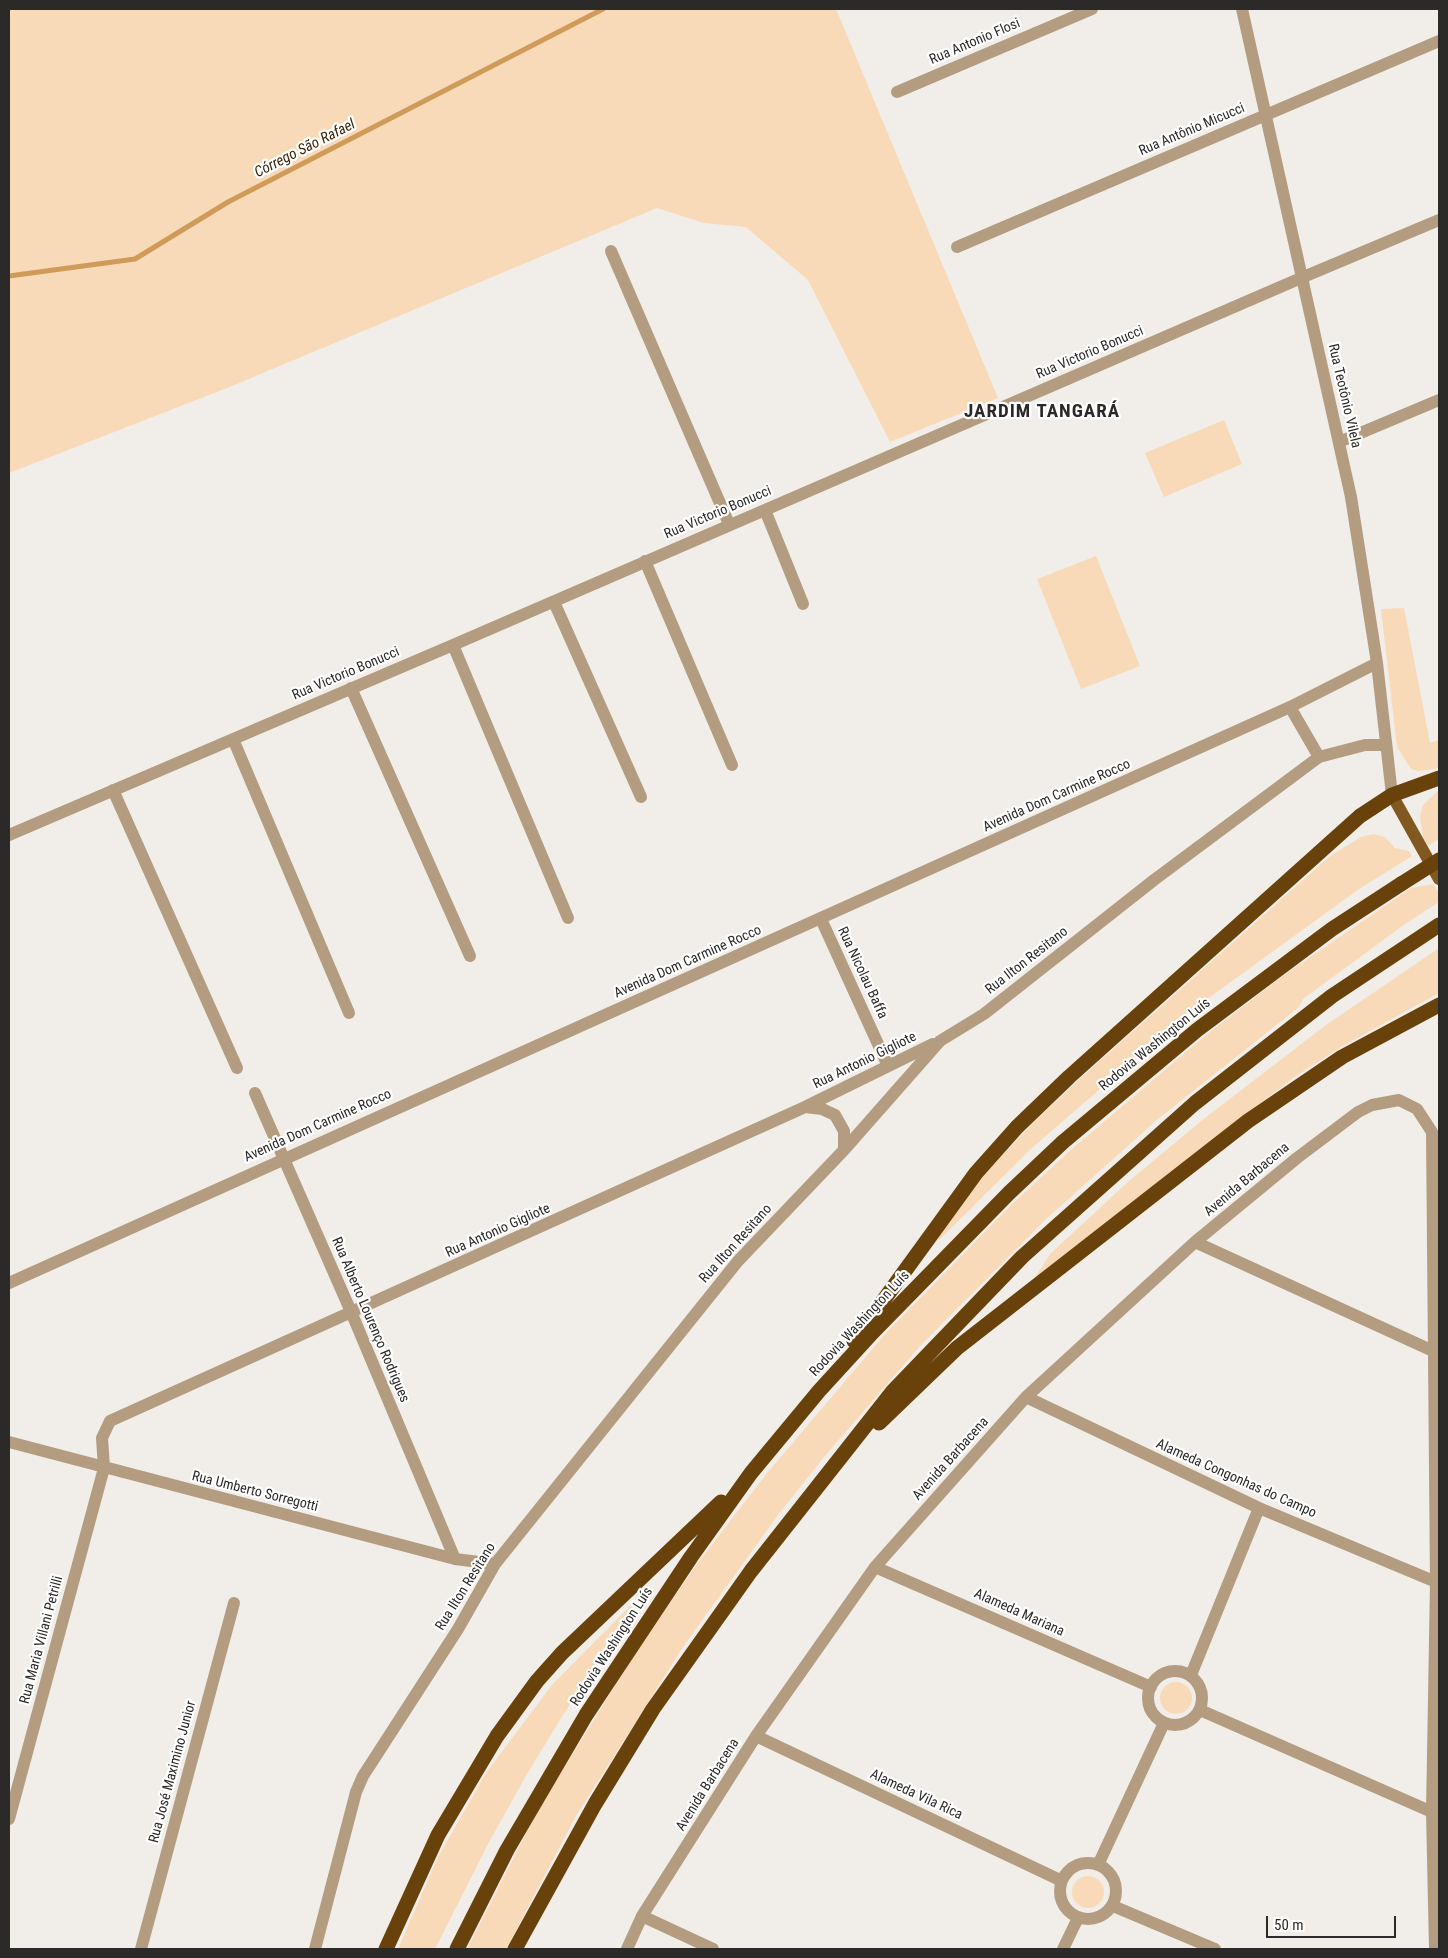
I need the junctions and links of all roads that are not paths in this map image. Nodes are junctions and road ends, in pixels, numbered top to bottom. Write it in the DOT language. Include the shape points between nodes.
graph roads {
  1 [pos="1092,9"];
  2 [pos="1242,9"];
  3 [pos="1439,41"];
  4 [pos="897,92"];
  5 [pos="1266,114"];
  6 [pos="1439,220"];
  7 [pos="957,247"];
  8 [pos="612,251"];
  9 [pos="1301,278"];
  10 [pos="1439,400"];
  11 [pos="1339,442"];
  12 [pos="765,510"];
  13 [pos="729,524"];
  14 [pos="645,561"];
  15 [pos="554,602"];
  16 [pos="803,604"];
  17 [pos="454,645"];
  18 [pos="1377,663"];
  19 [pos="351,688"];
  20 [pos="1290,707"];
  21 [pos="233,739"];
  22 [pos="1386,745"];
  23 [pos="1319,757"];
  24 [pos="732,765"];
  25 [pos="1439,778"];
  26 [pos="113,790"];
  27 [pos="1392,795"];
  28 [pos="641,797"];
  29 [pos="9,835"];
  30 [pos="1439,860"];
  31 [pos="1439,879"];
  32 [pos="568,918"];
  33 [pos="820,920"];
  34 [pos="1434,928"];
  35 [pos="470,956"];
  36 [pos="1439,1005"];
  37 [pos="349,1013"];
  38 [pos="940,1041"];
  39 [pos="888,1066"];
  40 [pos="236,1068"];
  41 [pos="255,1093"];
  42 [pos="806,1107"];
  43 [pos="844,1150"];
  44 [pos="282,1158"];
  45 [pos="1195,1242"];
  46 [pos="9,1283"];
  47 [pos="352,1314"];
  48 [pos="1433,1351"];
  49 [pos="819,1391"];
  50 [pos="1026,1398"];
  51 [pos="9,1442"];
  52 [pos="838,1462"];
  53 [pos="104,1468"];
  54 [pos="751,1473"];
  55 [pos="1259,1508"];
  56 [pos="455,1559"];
  57 [pos="495,1564"];
  58 [pos="875,1567"];
  59 [pos="1436,1582"];
  60 [pos="234,1603"];
  61 [pos="1191,1675"];
  62 [pos="1151,1687"];
  63 [pos="1200,1710"];
  64 [pos="1164,1723"];
  65 [pos="756,1736"];
  66 [pos="1432,1812"];
  67 [pos="9,1819"];
  68 [pos="1098,1865"];
  69 [pos="1062,1881"];
  70 [pos="1113,1906"];
  71 [pos="642,1916"];
  72 [pos="1078,1918"];
  73 [pos="141,1949"];
  74 [pos="315,1949"];
  75 [pos="386,1949"];
  76 [pos="458,1949"];
  77 [pos="515,1949"];
  78 [pos="626,1949"];
  79 [pos="713,1949"];
  80 [pos="1063,1949"];
  81 [pos="1215,1949"];
  82 [pos="1435,1949"];
  1 -- 4 [label="street, Rua Antonio Flosi"];
  2 -- 5 [label="street, Rua Teotônio Vilela"];
  3 -- 5 [label="street, Rua Antônio Micucci"];
  5 -- 7 [label="street, Rua Antônio Micucci"];
  5 -- 9 [label="street, Rua Teotônio Vilela"];
  6 -- 9 [label="street, Rua Victorio Bonucci"];
  8 -- 13 [label="street"];
  9 -- 11 [label="street, Rua Teotônio Vilela"];
  9 -- 12 [label="street, Rua Victorio Bonucci"];
  10 -- 11 [label="street"];
  11 -- 18 [label="street, Rua Teotônio Vilela" via="1351,497"];
  12 -- 13 [label="street, Rua Victorio Bonucci"];
  12 -- 16 [label="street"];
  13 -- 14 [label="street, Rua Victorio Bonucci"];
  14 -- 15 [label="street, Rua Victorio Bonucci"];
  14 -- 24 [label="street"];
  15 -- 17 [label="street, Rua Victorio Bonucci"];
  15 -- 28 [label="street"];
  17 -- 19 [label="street, Rua Victorio Bonucci"];
  17 -- 32 [label="street"];
  18 -- 20 [label="street, Avenida Dom Carmine Rocco"];
  18 -- 22 [label="street, Rua Teotônio Vilela"];
  19 -- 21 [label="street, Rua Victorio Bonucci"];
  19 -- 35 [label="street"];
  20 -- 23 [label="street"];
  20 -- 33 [label="street, Avenida Dom Carmine Rocco"];
  21 -- 26 [label="street, Rua Victorio Bonucci"];
  21 -- 37 [label="street"];
  22 -- 23 [label="street, Rua Ilton Resitano" via="1364,745"];
  22 -- 27 [label="street, Rua Teotônio Vilela"];
  23 -- 38 [label="street, Rua Ilton Resitano" via="1154,880 984,1014"];
  25 -- 27 [label="highway"];
  26 -- 29 [label="street, Rua Victorio Bonucci"];
  26 -- 40 [label="street"];
  27 -- 31 [label="main road"];
  27 -- 49 [label="highway" via="1360,816 1017,1127 976,1173"];
  30 -- 49 [label="highway, Rodovia Washington Luís, bridge" via="1332,929 1197,1030 1063,1142 872,1332"];
  33 -- 39 [label="street, Rua Nicolau Baffa"];
  33 -- 44 [label="street, Avenida Dom Carmine Rocco"];
  34 -- 52 [label="highway" via="1332,996 1265,1046 1098,1188 956,1323 893,1392"];
  36 -- 52 [label="highway" via="1342,1057 1248,1121 957,1348"];
  38 -- 39 [label="street, Rua Antonio Gigliote"];
  38 -- 43 [label="street, Rua Ilton Resitano"];
  39 -- 42 [label="street, Rua Antonio Gigliote"];
  41 -- 44 [label="street, Rua Alberto Lourenço Rodrigues"];
  42 -- 43 [label="street" via="835,1115 844,1131"];
  42 -- 47 [label="street, Rua Antonio Gigliote"];
  43 -- 57 [label="street, Rua Ilton Resitano" via="738,1261"];
  44 -- 46 [label="street, Avenida Dom Carmine Rocco"];
  44 -- 47 [label="street, Rua Alberto Lourenço Rodrigues"];
  45 -- 48 [label="street"];
  45 -- 48 [label="street, Avenida Barbacena" via="1358,1112 1387,1100 1408,1103 1432,1132"];
  45 -- 50 [label="street, Avenida Barbacena"];
  47 -- 53 [label="street, Rua Antonio Gigliote" via="110,1421 102,1438"];
  47 -- 56 [label="street, Rua Alberto Lourenço Rodrigues"];
  48 -- 59 [label="street"];
  49 -- 54 [label="highway, Rodovia Washington Luís"];
  50 -- 55 [label="street, Alameda Congonhas do Campo"];
  50 -- 58 [label="street, Avenida Barbacena"];
  51 -- 53 [label="street, Rua Umberto Sorregotti"];
  52 -- 77 [label="highway" via="751,1571 653,1709 590,1812"];
  53 -- 56 [label="street, Rua Umberto Sorregotti"];
  53 -- 67 [label="street, Rua Maria Villani Petrilli"];
  54 -- 75 [label="highway" via="562,1653 537,1681 497,1736 438,1835"];
  54 -- 76 [label="highway, Rodovia Washington Luís" via="633,1644 547,1778"];
  55 -- 59 [label="street, Alameda Congonhas do Campo"];
  55 -- 61 [label="street"];
  56 -- 57 [label="street, Rua Umberto Sorregotti"];
  57 -- 74 [label="street, Rua Ilton Resitano" via="458,1629 363,1776"];
  58 -- 62 [label="street, Alameda Mariana"];
  58 -- 65 [label="street, Avenida Barbacena"];
  59 -- 66 [label="street"];
  60 -- 73 [label="street, Rua José Maximino Junior"];
  61 -- 62 [label="street" via="1170,1672"];
  61 -- 63 [label="street" via="1202,1693"];
  62 -- 64 [label="street" via="1149,1704 1157,1719"];
  63 -- 64 [label="street" via="1189,1722 1181,1725"];
  63 -- 66 [label="street"];
  64 -- 68 [label="street"];
  65 -- 69 [label="street, Alameda Vila Rica"];
  65 -- 71 [label="street, Avenida Barbacena"];
  66 -- 82 [label="street"];
  68 -- 69 [label="street" via="1090,1863 1073,1867"];
  68 -- 70 [label="street" via="1106,1869 1116,1884"];
  69 -- 72 [label="street" via="1061,1898 1070,1913"];
  70 -- 72 [label="street" via="1096,1918"];
  70 -- 81 [label="street"];
  71 -- 78 [label="street, Avenida Barbacena"];
  71 -- 79 [label="street"];
  72 -- 80 [label="street"];
}
